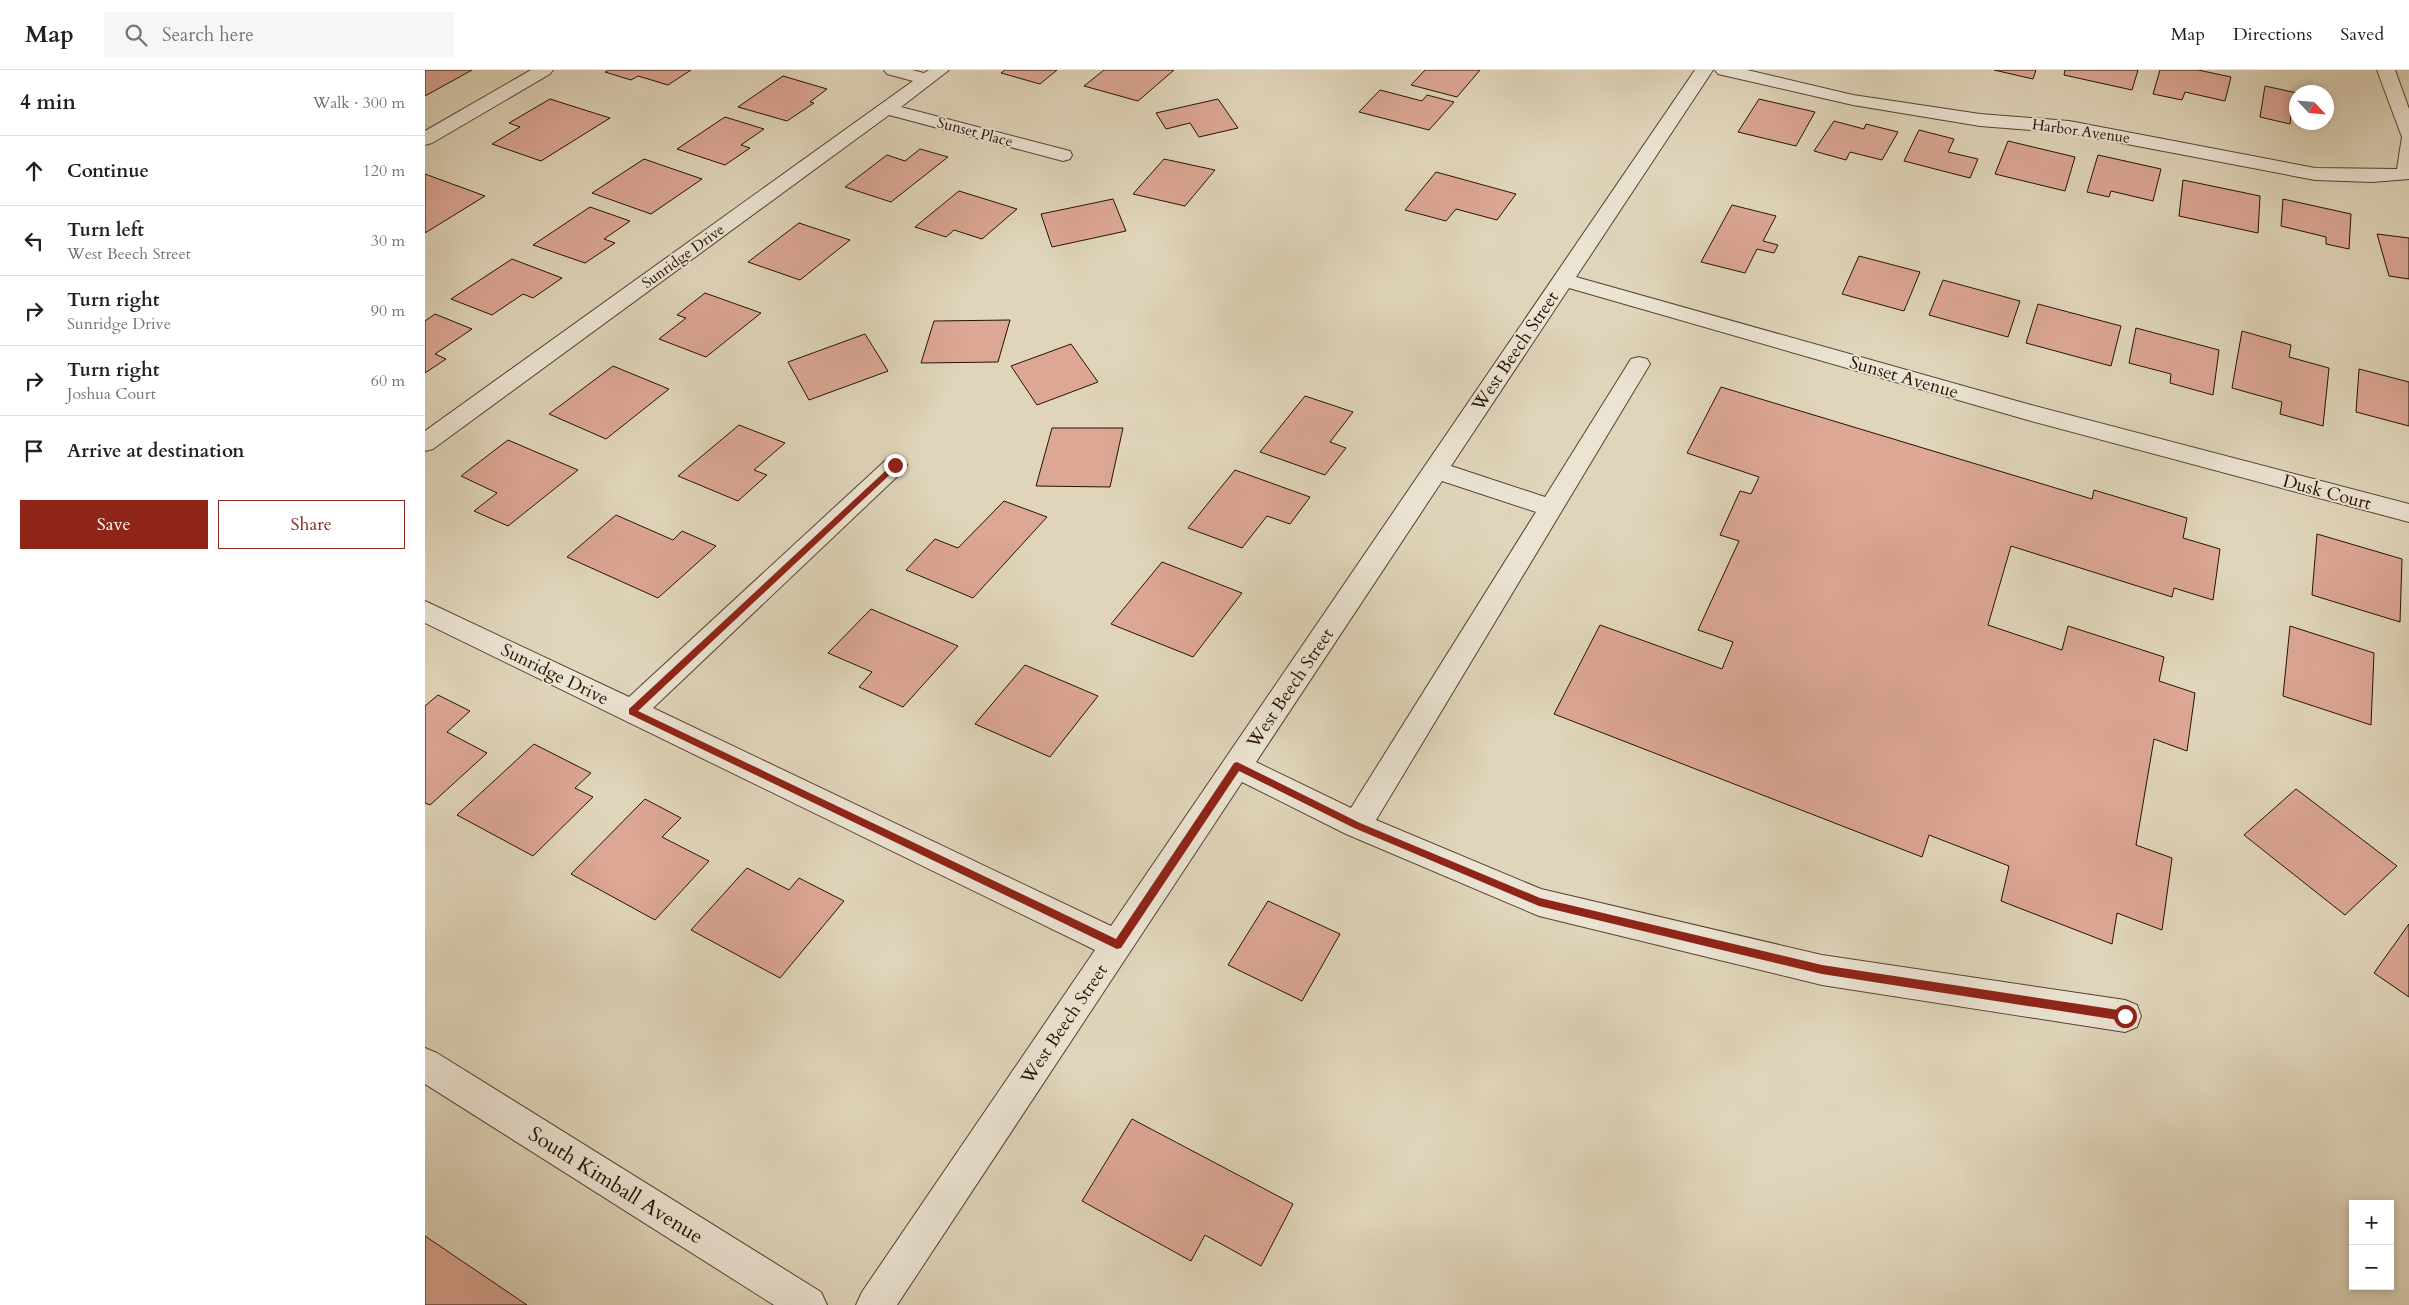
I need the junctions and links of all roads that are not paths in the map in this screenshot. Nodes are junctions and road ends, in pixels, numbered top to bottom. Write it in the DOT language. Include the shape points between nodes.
graph roads {
  1 [pos="545,70"];
  2 [pos="893,70"];
  3 [pos="1704,70"];
  4 [pos="1724,70"];
  5 [pos="2386,70"];
  6 [pos="934,75"];
  7 [pos="887,109"];
  8 [pos="2409,134"];
  9 [pos="425,139"];
  10 [pos="2409,140"];
  11 [pos="1063,155"];
  12 [pos="2408,174"];
  13 [pos="1563,280"];
  14 [pos="1639,364"];
  15 [pos="425,442"];
  16 [pos="895,465"];
  17 [pos="1436,470"];
  18 [pos="2245,470"];
  19 [pos="1551,508"];
  20 [pos="2409,514"];
  21 [pos="425,611"];
  22 [pos="632,711"];
  23 [pos="1237,766"];
  24 [pos="1357,825"];
  25 [pos="1117,945"];
  26 [pos="2125,1016"];
  27 [pos="425,1065"];
  28 [pos="807,1305"];
  29 [pos="875,1305"];
  1 -- 9 [label="street"];
  2 -- 6 [label="street"];
  3 -- 13 [label="street, West Beech Street"];
  4 -- 12 [label="street, Harbor Avenue" via="1853,100 1980,120 2069,126 2315,174"];
  5 -- 8 [label="street"];
  6 -- 7 [label="street, Sunridge Drive"];
  7 -- 11 [label="street, Sunset Place"];
  7 -- 15 [label="street, Sunridge Drive"];
  10 -- 12 [label="street, Harbor Avenue"];
  13 -- 17 [label="street, West Beech Street"];
  13 -- 18 [label="street, Sunset Avenue" via="2031,413"];
  14 -- 19 [label="street"];
  16 -- 22 [label="street"];
  17 -- 19 [label="street"];
  17 -- 23 [label="street, West Beech Street"];
  18 -- 20 [label="street, Dusk Court"];
  19 -- 24 [label="street"];
  21 -- 22 [label="street, Sunridge Drive"];
  22 -- 25 [label="street, Sunridge Drive"];
  23 -- 24 [label="street"];
  23 -- 25 [label="street, West Beech Street"];
  24 -- 26 [label="street" via="1539,902 1822,970"];
  25 -- 29 [label="street, West Beech Street"];
  27 -- 28 [label="street, South Kimball Avenue"];
}
